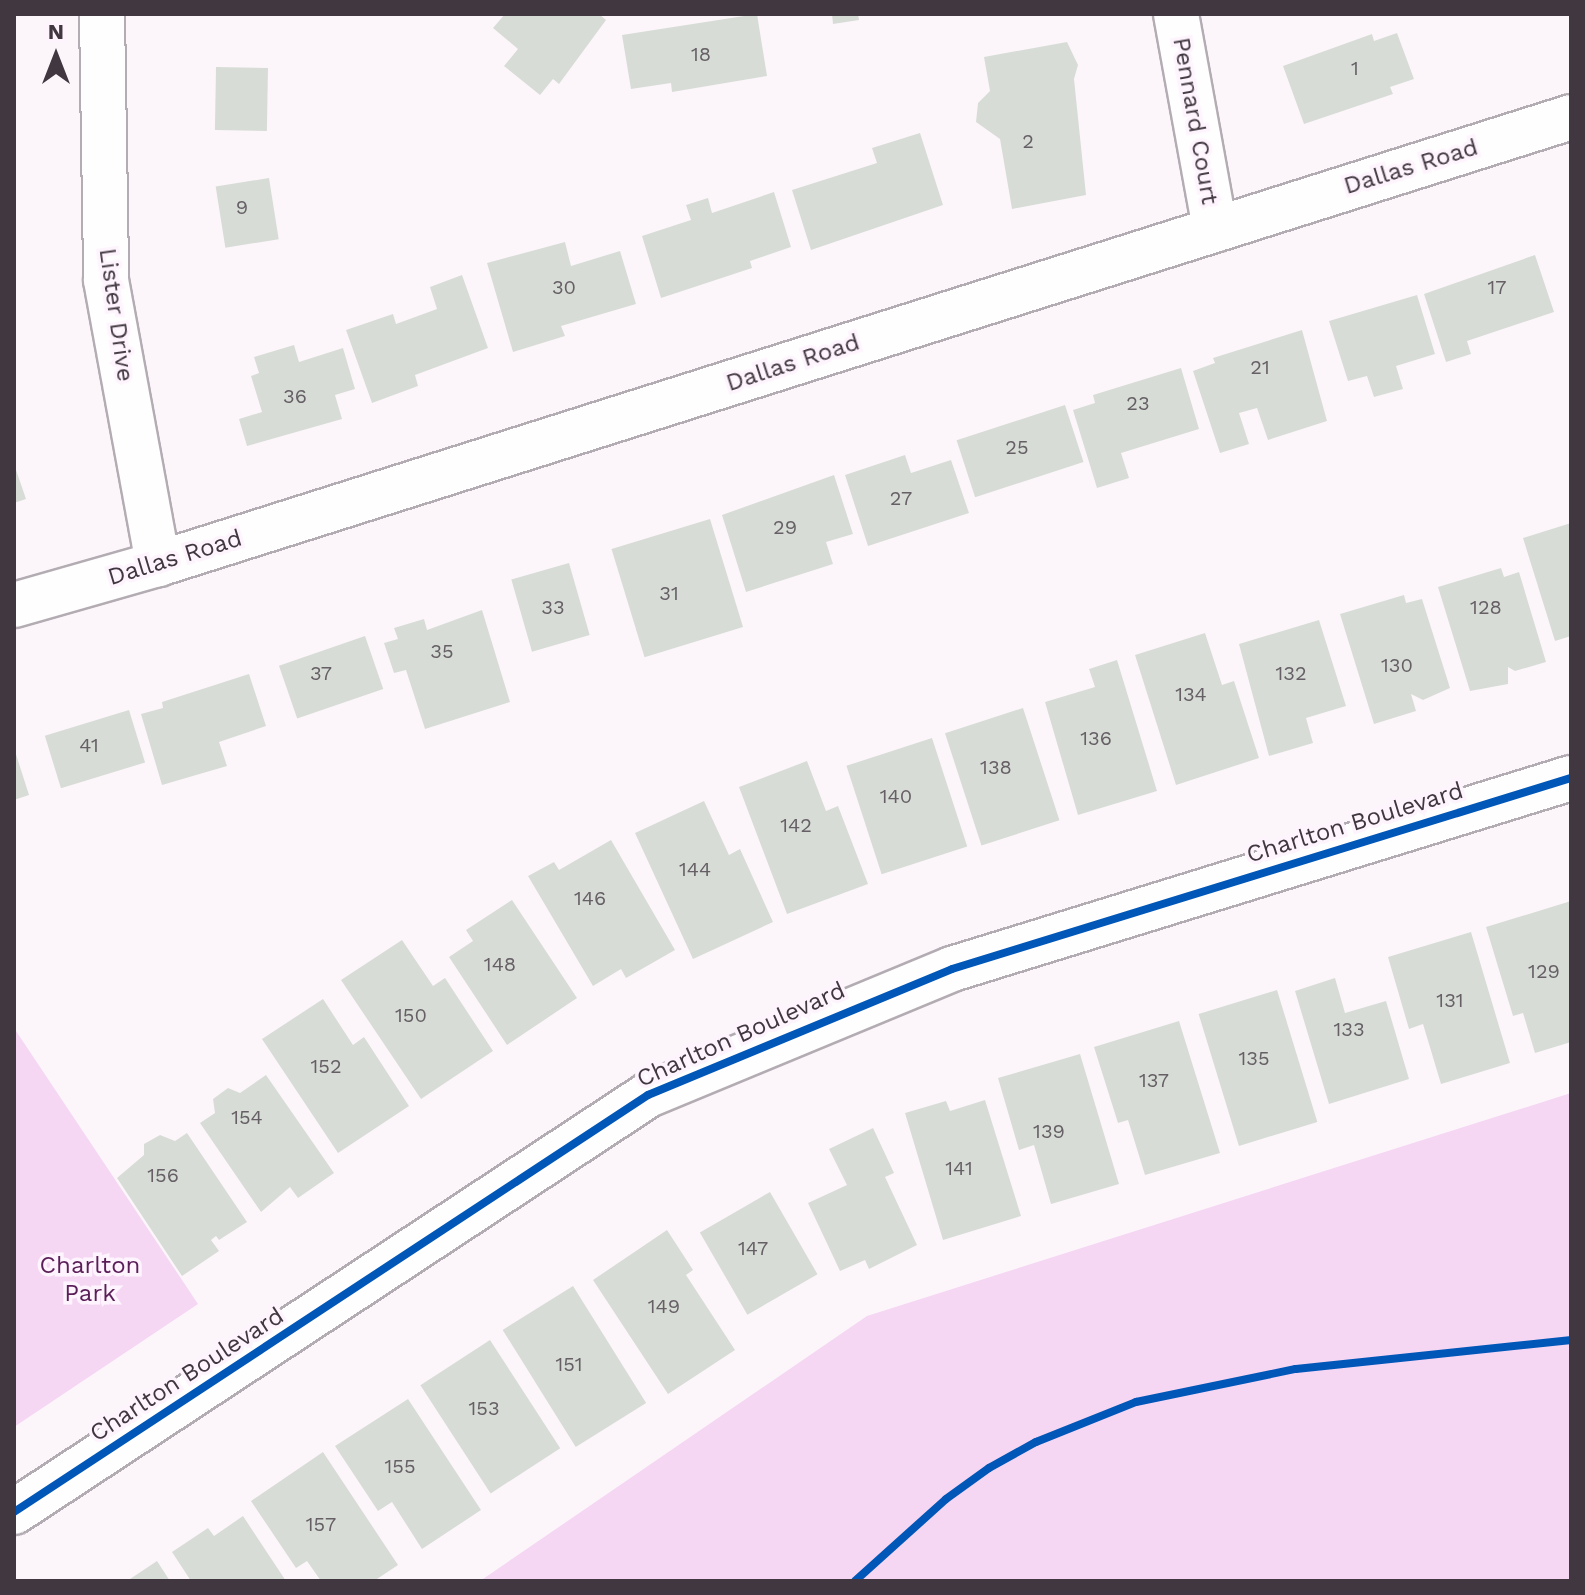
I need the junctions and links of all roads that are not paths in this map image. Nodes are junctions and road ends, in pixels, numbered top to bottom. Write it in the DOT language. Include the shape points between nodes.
graph roads {
  1 [pos="102,14"];
  2 [pos="1176,14"];
  3 [pos="1571,117"];
  4 [pos="1215,229"];
  5 [pos="158,564"];
  6 [pos="14,605"];
  7 [pos="1571,778"];
  8 [pos="14,1512"];
  1 -- 5 [label="street, Lister Drive" via="106,280"];
  2 -- 4 [label="street, Pennard Court"];
  3 -- 4 [label="street, Dallas Road"];
  4 -- 5 [label="street, Dallas Road"];
  5 -- 6 [label="street, Dallas Road"];
  7 -- 8 [label="street, Charlton Boulevard" via="952,969 648,1095"];
}
